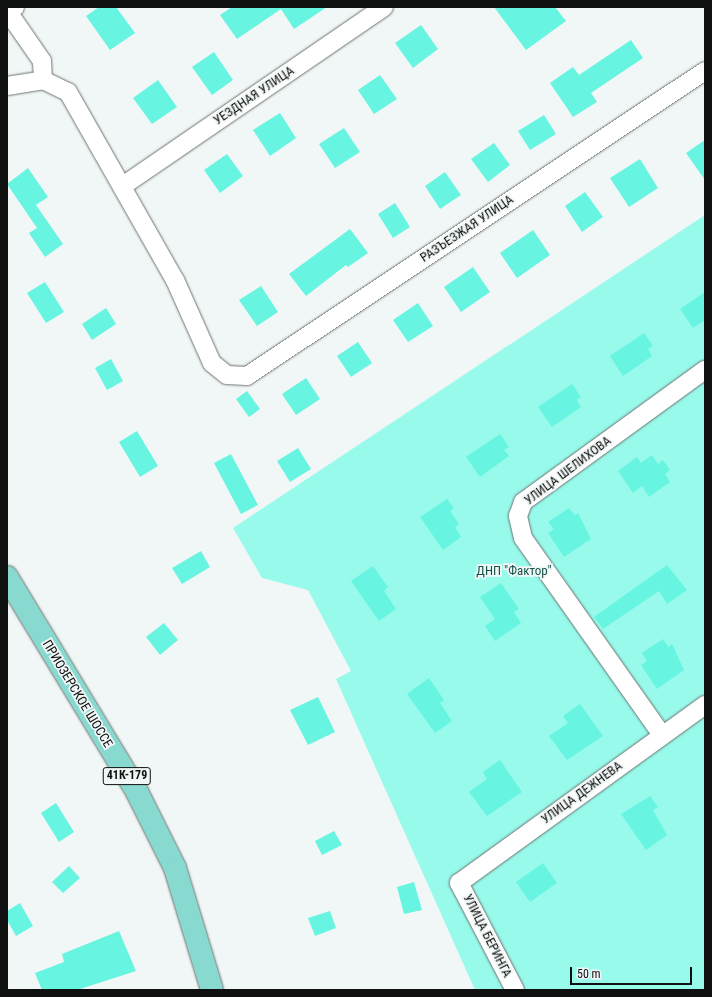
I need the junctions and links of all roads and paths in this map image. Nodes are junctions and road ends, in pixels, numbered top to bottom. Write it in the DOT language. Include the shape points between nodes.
graph roads {
  1 [pos="15,7"];
  2 [pos="384,7"];
  3 [pos="705,71"];
  4 [pos="43,80"];
  5 [pos="7,86"];
  6 [pos="124,185"];
  7 [pos="705,370"];
  8 [pos="7,578"];
  9 [pos="705,705"];
  10 [pos="662,735"];
  11 [pos="459,882"];
  12 [pos="212,990"];
  13 [pos="515,990"];
  1 -- 4 [label="street" via="8,12 42,60"];
  2 -- 6 [label="street, УЕЗДНАЯ УЛИЦА"];
  3 -- 6 [label="street, РАЗЪЕЗЖАЯ УЛИЦА" via="246,376 227,375 212,363 175,280"];
  4 -- 5 [label="street"];
  4 -- 6 [label="street" via="68,92"];
  7 -- 10 [label="street, УЛИЦА ШЕЛИХОВА" via="523,502 518,516 523,538"];
  8 -- 12 [label="main road, ПРИОЗЕРСКОЕ ШОССЕ / 41К-179" via="137,792 172,861"];
  9 -- 10 [label="street, УЛИЦА ДЕЖНЕВА"];
  10 -- 11 [label="street, УЛИЦА ДЕЖНЕВА"];
  11 -- 13 [label="street, УЛИЦА БЕРИНГА"];
}
